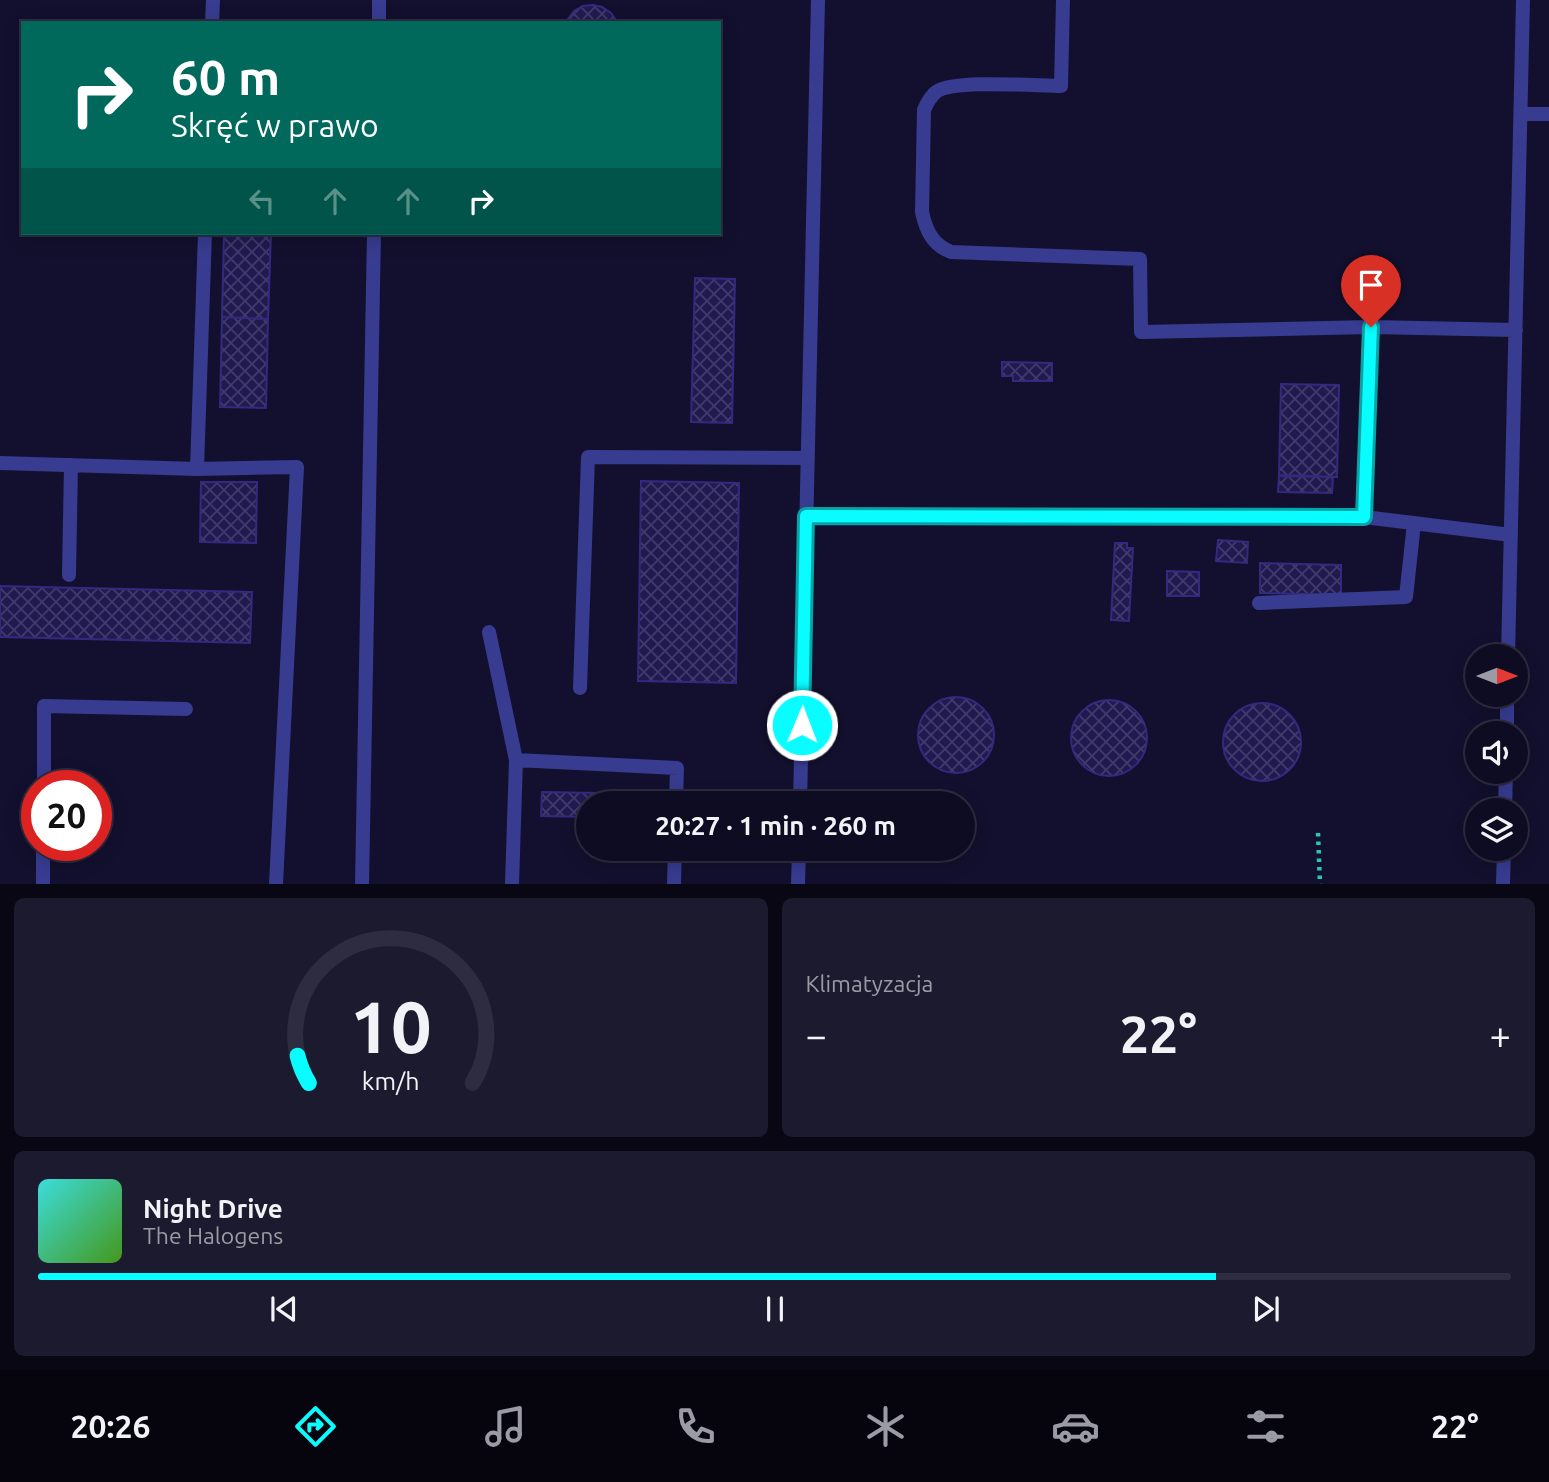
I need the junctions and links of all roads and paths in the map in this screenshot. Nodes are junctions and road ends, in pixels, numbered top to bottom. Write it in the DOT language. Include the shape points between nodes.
graph roads {
  1 [pos="213,0"];
  2 [pos="379,0"];
  3 [pos="818,0"];
  4 [pos="1063,0"];
  5 [pos="1523,0"];
  6 [pos="212,21"];
  7 [pos="379,21"];
  8 [pos="1521,114"];
  9 [pos="1549,114"];
  10 [pos="205,235"];
  11 [pos="374,235"];
  12 [pos="1371,327"];
  13 [pos="1516,330"];
  14 [pos="808,458"];
  15 [pos="0,463"];
  16 [pos="71,466"];
  17 [pos="197,469"];
  18 [pos="806,516"];
  19 [pos="1364,517"];
  20 [pos="1414,523"];
  21 [pos="1511,535"];
  22 [pos="69,575"];
  23 [pos="1259,603"];
  24 [pos="489,632"];
  25 [pos="1508,644"];
  26 [pos="580,688"];
  27 [pos="187,709"];
  28 [pos="516,760"];
  29 [pos="44,770"];
  30 [pos="676,791"];
  31 [pos="800,791"];
  32 [pos="1318,833"];
  33 [pos="43,861"];
  34 [pos="675,861"];
  35 [pos="799,861"];
  36 [pos="1504,861"];
  37 [pos="43,884"];
  38 [pos="276,884"];
  39 [pos="362,884"];
  40 [pos="512,884"];
  41 [pos="674,884"];
  42 [pos="798,884"];
  43 [pos="1320,884"];
  44 [pos="1503,884"];
  1 -- 6 [label="lane"];
  2 -- 7 [label="lane"];
  3 -- 14 [label="lane"];
  4 -- 12 [label="lane" via="1061,86 956,85 929,100 924,110 922,212 925,227 940,247 951,252 1140,259 1141,332"];
  5 -- 8 [label="lane"];
  8 -- 9 [label="lane"];
  8 -- 13 [label="lane"];
  10 -- 17 [label="lane"];
  11 -- 39 [label="lane"];
  12 -- 13 [label="lane"];
  12 -- 19 [label="lane"];
  13 -- 21 [label="lane"];
  14 -- 18 [label="lane"];
  14 -- 26 [label="lane" via="588,457"];
  15 -- 16 [label="lane"];
  16 -- 17 [label="lane"];
  16 -- 22 [label="lane"];
  17 -- 38 [label="lane" via="297,467"];
  18 -- 19 [label="lane"];
  18 -- 31 [label="lane"];
  19 -- 20 [label="lane"];
  20 -- 21 [label="lane"];
  20 -- 23 [label="lane" via="1406,597"];
  21 -- 25 [label="lane"];
  24 -- 28 [label="lane"];
  27 -- 29 [label="lane" via="44,706"];
  28 -- 30 [label="lane" via="677,768"];
  28 -- 40 [label="lane"];
  32 -- 43 [label="path"];
  33 -- 37 [label="lane"];
  34 -- 41 [label="lane"];
  35 -- 42 [label="lane"];
  36 -- 44 [label="lane"];
}
